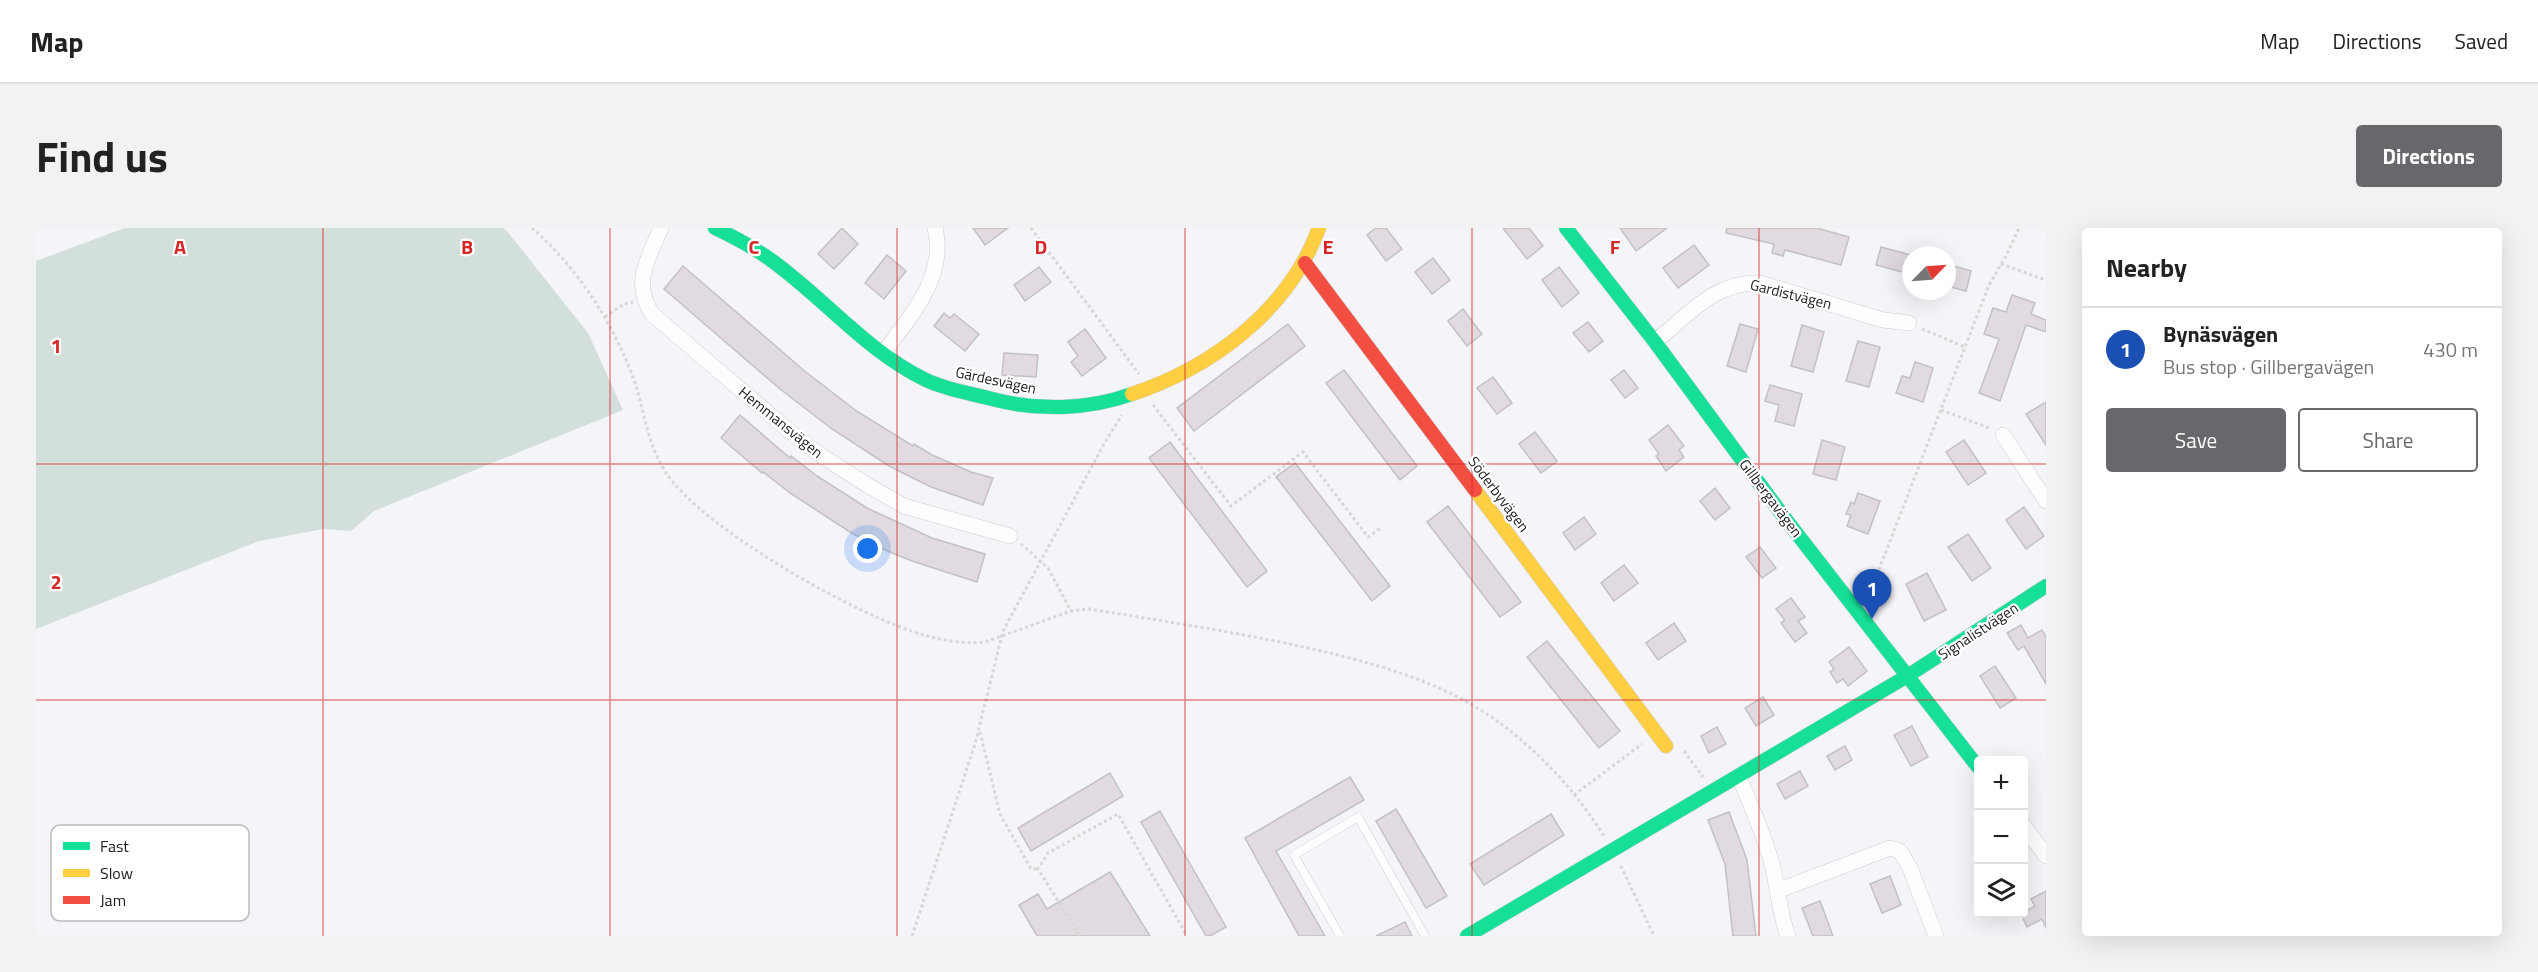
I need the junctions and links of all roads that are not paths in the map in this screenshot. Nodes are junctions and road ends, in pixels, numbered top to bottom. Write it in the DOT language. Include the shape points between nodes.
graph roads {
  1 [pos="661,228"];
  2 [pos="715,228"];
  3 [pos="935,228"];
  4 [pos="1319,228"];
  5 [pos="1566,228"];
  6 [pos="1305,263"];
  7 [pos="1910,323"];
  8 [pos="1655,342"];
  9 [pos="883,353"];
  10 [pos="2003,435"];
  11 [pos="2046,501"];
  12 [pos="1010,536"];
  13 [pos="2046,586"];
  14 [pos="1909,675"];
  15 [pos="1666,746"];
  16 [pos="1974,762"];
  17 [pos="1739,777"];
  18 [pos="2028,831"];
  19 [pos="2046,856"];
  20 [pos="1777,891"];
  21 [pos="1340,936"];
  22 [pos="1425,936"];
  23 [pos="1467,936"];
  24 [pos="1788,936"];
  25 [pos="1936,936"];
  1 -- 12 [label="street, Hemmansvägen" via="642,284 643,299 652,314 788,430 849,474 904,506"];
  2 -- 9 [label="street, Gärdesvägen" via="758,252"];
  3 -- 9 [label="street" via="936,261 930,284"];
  4 -- 6 [label="street, Gärdesvägen"];
  5 -- 8 [label="street, Gillbergavägen"];
  6 -- 9 [label="street, Gärdesvägen" via="1277,299 1233,343 1148,395 1078,406 1025,406 925,379"];
  6 -- 15 [label="street, Söderbyvägen"];
  7 -- 8 [label="street, Gardistvägen" via="1883,320 1760,283 1743,282 1716,292"];
  8 -- 14 [label="street, Gillbergavägen" via="1784,517"];
  10 -- 11 [label="street"];
  13 -- 14 [label="street, Signalistvägen"];
  14 -- 16 [label="street, Gillbergavägen"];
  14 -- 17 [label="street, Signalistvägen"];
  17 -- 20 [label="street" via="1763,834"];
  17 -- 23 [label="street, Signalistvägen"];
  18 -- 19 [label="street"];
  20 -- 24 [label="street"];
  20 -- 25 [label="street" via="1890,848 1900,851 1911,868"];
  21 -- 22 [label="lane" via="1294,855 1358,817"];
}
